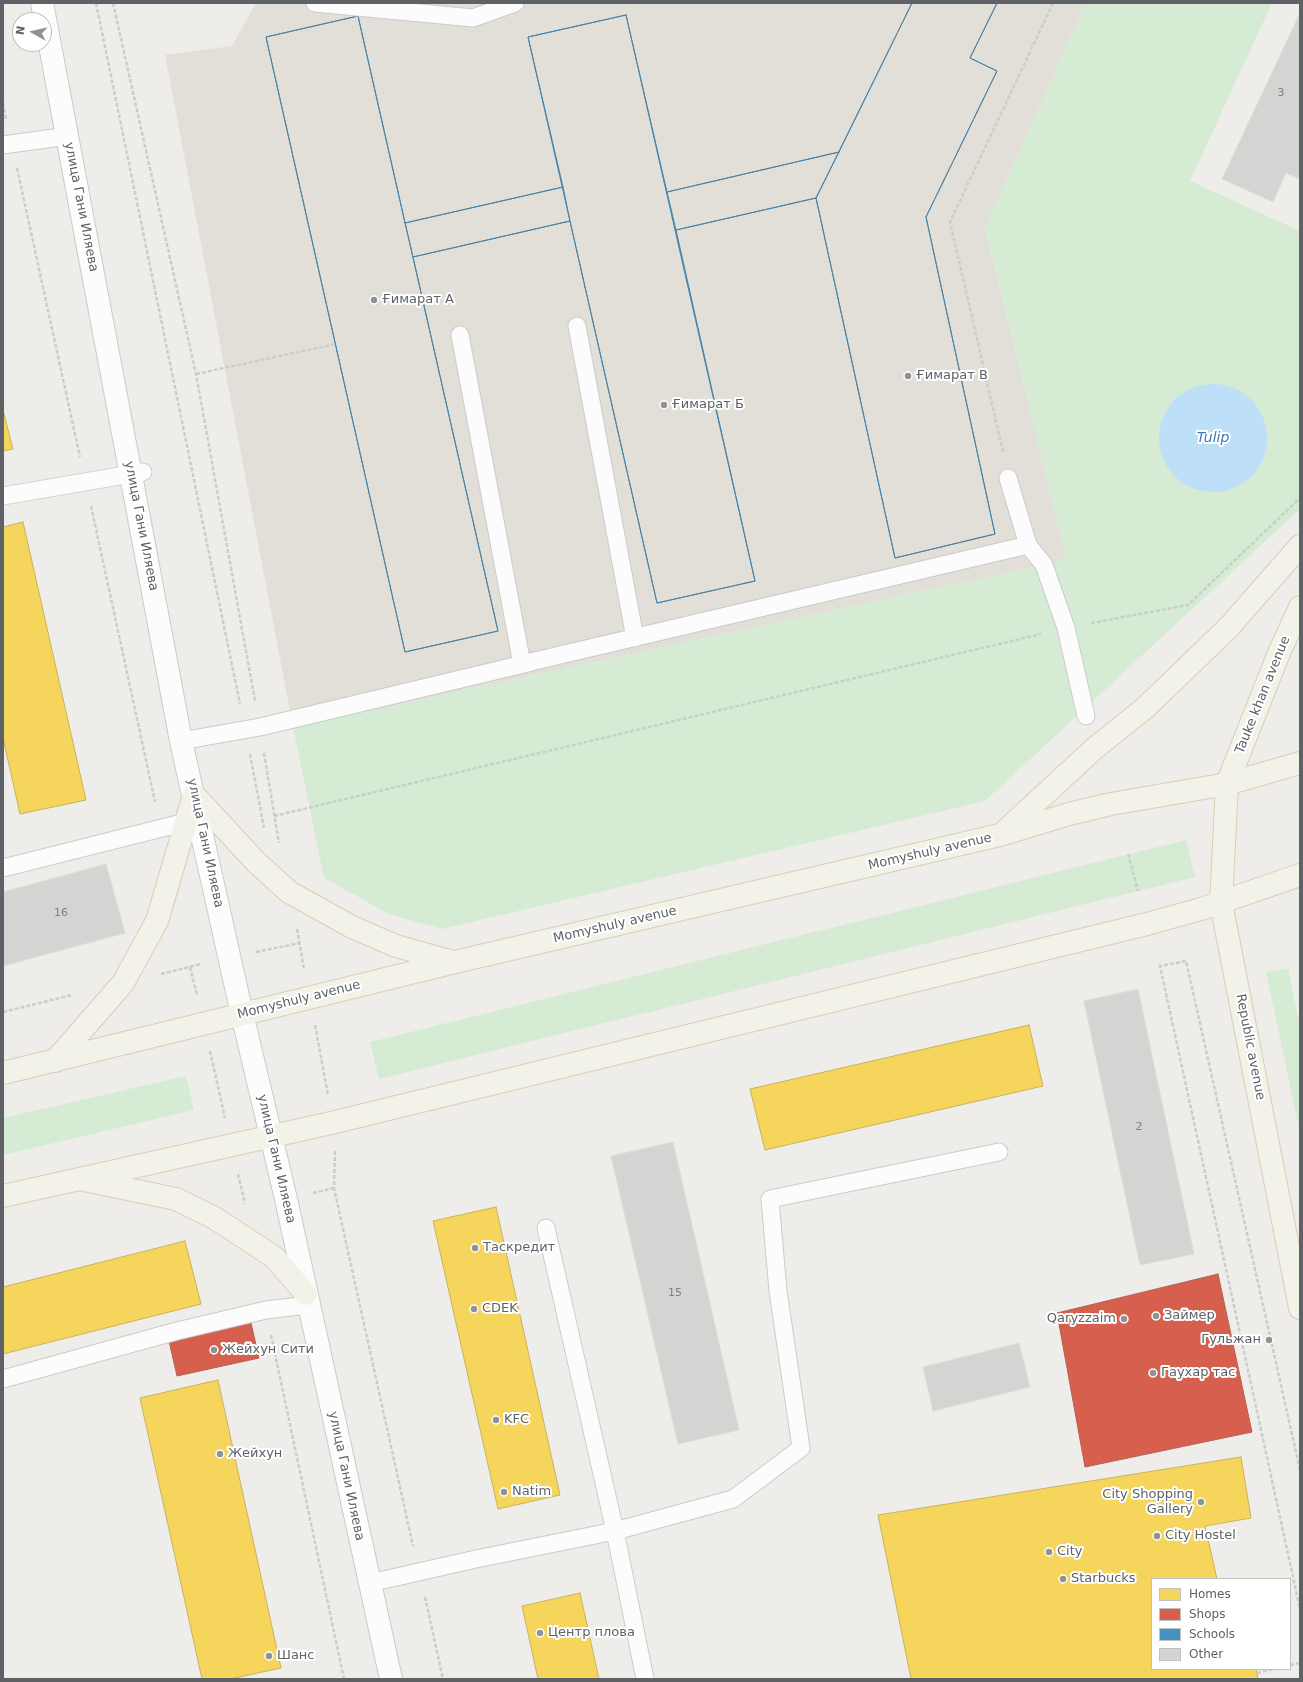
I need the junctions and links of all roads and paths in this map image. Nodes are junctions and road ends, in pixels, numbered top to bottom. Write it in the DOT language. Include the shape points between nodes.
graph roads {
  1 [pos="42,3"];
  2 [pos="96,3"];
  3 [pos="113,3"];
  4 [pos="315,3"];
  5 [pos="515,3"];
  6 [pos="1053,3"];
  7 [pos="68,136"];
  8 [pos="3,145"];
  9 [pos="576,326"];
  10 [pos="460,335"];
  11 [pos="336,344"];
  12 [pos="196,374"];
  13 [pos="137,473"];
  14 [pos="1008,478"];
  15 [pos="3,496"];
  16 [pos="1300,498"];
  17 [pos="1028,545"];
  18 [pos="1300,546"];
  19 [pos="1300,607"];
  20 [pos="1066,628"];
  21 [pos="635,638"];
  22 [pos="532,662"];
  23 [pos="1086,716"];
  24 [pos="253,728"];
  25 [pos="181,741"];
  26 [pos="1300,763"];
  27 [pos="1227,784"];
  28 [pos="194,794"];
  29 [pos="274,816"];
  30 [pos="186,822"];
  31 [pos="266,836"];
  32 [pos="1000,836"];
  33 [pos="280,847"];
  34 [pos="1128,854"];
  35 [pos="1300,865"];
  36 [pos="3,868"];
  37 [pos="1300,875"];
  38 [pos="1300,881"];
  39 [pos="1138,891"];
  40 [pos="1211,906"];
  41 [pos="300,943"];
  42 [pos="455,962"];
  43 [pos="190,967"];
  44 [pos="304,970"];
  45 [pos="242,1014"];
  46 [pos="203,1024"];
  47 [pos="319,1044"];
  48 [pos="55,1061"];
  49 [pos="3,1074"];
  50 [pos="327,1086"];
  51 [pos="271,1135"];
  52 [pos="232,1144"];
  53 [pos="999,1152"];
  54 [pos="335,1153"];
  55 [pos="77,1179"];
  56 [pos="3,1196"];
  57 [pos="247,1208"];
  58 [pos="546,1228"];
  59 [pos="307,1300"];
  60 [pos="1300,1308"];
  61 [pos="266,1310"];
  62 [pos="3,1378"];
  63 [pos="1300,1470"];
  64 [pos="615,1531"];
  65 [pos="419,1572"];
  66 [pos="370,1583"];
  67 [pos="1300,1609"];
  68 [pos="1270,1670"];
  69 [pos="1257,1673"];
  70 [pos="344,1679"];
  71 [pos="391,1679"];
  72 [pos="443,1679"];
  73 [pos="645,1679"];
  1 -- 7 [label="street, улица Гани Иляева"];
  2 -- 24 [label="path"];
  3 -- 12 [label="path"];
  4 -- 5 [label="lane" via="473,18"];
  6 -- 14 [label="path" via="950,222"];
  7 -- 8 [label="lane"];
  7 -- 13 [label="street, улица Гани Иляева"];
  9 -- 21 [label="lane"];
  10 -- 22 [label="lane" via="522,664"];
  11 -- 12 [label="path"];
  12 -- 24 [label="path"];
  13 -- 15 [label="lane"];
  13 -- 25 [label="street, улица Гани Иляева"];
  14 -- 17 [label="lane"];
  16 -- 20 [label="path" via="1188,605"];
  17 -- 20 [label="lane" via="1044,565"];
  17 -- 21 [label="lane"];
  18 -- 32 [label="main road" via="1229,627 1145,708 1095,748"];
  19 -- 27 [label="main road, Tauke khan avenue"];
  20 -- 23 [label="lane"];
  20 -- 29 [label="path"];
  21 -- 22 [label="lane"];
  22 -- 24 [label="lane"];
  24 -- 25 [label="lane"];
  24 -- 29 [label="path"];
  24 -- 31 [label="path"];
  25 -- 28 [label="street, улица Гани Иляева"];
  26 -- 27 [label="main road, Momyshuly avenue"];
  27 -- 32 [label="main road, Momyshuly avenue" via="1111,804 1069,814"];
  27 -- 40 [label="main road, Republic avenue"];
  28 -- 30 [label="main road"];
  28 -- 42 [label="main road" via="256,862 289,892 352,927 396,946"];
  28 -- 45 [label="street, улица Гани Иляева"];
  29 -- 33 [label="path"];
  30 -- 36 [label="lane"];
  30 -- 48 [label="main road" via="157,921 127,976"];
  32 -- 42 [label="main road, Momyshuly avenue"];
  34 -- 39 [label="path"];
  35 -- 37 [label="main road"];
  37 -- 38 [label="main road"];
  37 -- 40 [label="main road"];
  40 -- 51 [label="main road" via="347,1119"];
  40 -- 60 [label="main road, Republic avenue"];
  41 -- 44 [label="path"];
  42 -- 45 [label="main road, Momyshuly avenue"];
  43 -- 46 [label="path"];
  45 -- 46 [label="main road, Momyshuly avenue"];
  45 -- 51 [label="street, улица Гани Иляева"];
  46 -- 48 [label="main road, Momyshuly avenue"];
  46 -- 52 [label="path"];
  47 -- 50 [label="path"];
  48 -- 49 [label="main road, Momyshuly avenue"];
  51 -- 52 [label="main road"];
  51 -- 59 [label="street, улица Гани Иляева"];
  52 -- 55 [label="main road"];
  52 -- 57 [label="path"];
  53 -- 64 [label="lane" via="770,1199 778,1292 800,1448 734,1499"];
  54 -- 65 [label="path" via="334,1188"];
  55 -- 56 [label="main road"];
  55 -- 59 [label="main road" via="176,1199 214,1217 274,1257"];
  58 -- 64 [label="lane"];
  59 -- 61 [label="lane"];
  59 -- 66 [label="street, улица Гани Иляева"];
  61 -- 62 [label="lane"];
  61 -- 70 [label="path"];
  63 -- 67 [label="path" via="1186,961 1160,966"];
  64 -- 65 [label="lane"];
  64 -- 73 [label="lane"];
  65 -- 66 [label="lane"];
  65 -- 72 [label="path"];
  66 -- 71 [label="street, улица Гани Иляева"];
  68 -- 69 [label="path"];
}
